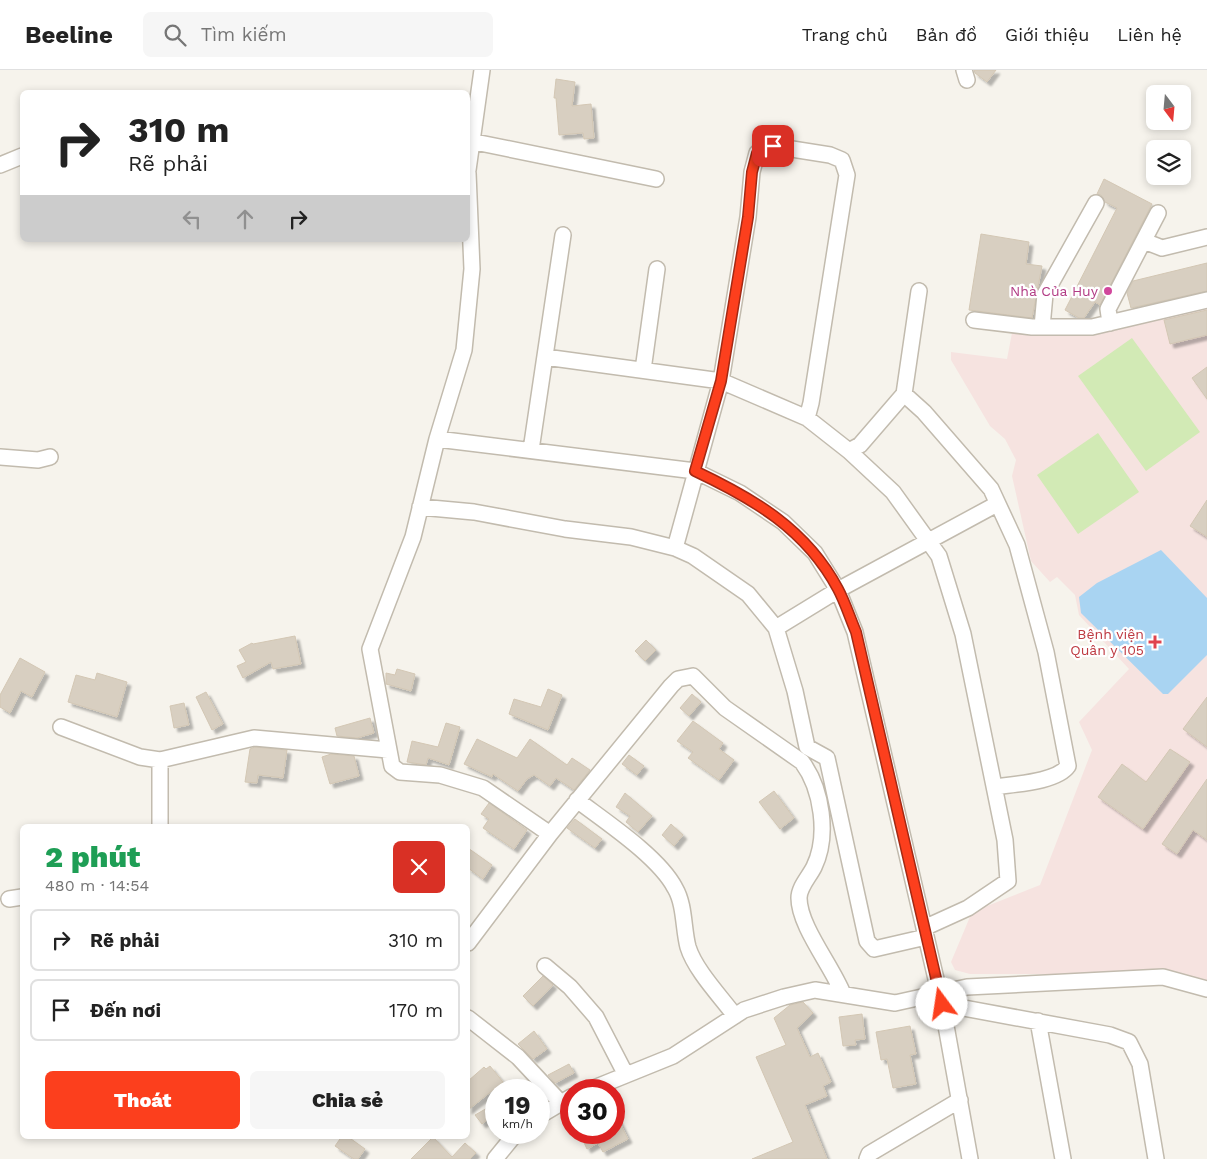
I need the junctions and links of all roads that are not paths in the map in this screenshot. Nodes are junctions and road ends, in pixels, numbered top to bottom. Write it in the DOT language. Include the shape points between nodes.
graph roads {
  1 [pos="482,70"];
  2 [pos="470,141"];
  3 [pos="20,157"];
  4 [pos="0,165"];
  5 [pos="656,178"];
  6 [pos="1096,203"];
  7 [pos="1158,213"];
  8 [pos="470,221"];
  9 [pos="562,235"];
  10 [pos="1207,237"];
  11 [pos="1144,241"];
  12 [pos="656,269"];
  13 [pos="919,291"];
  14 [pos="1207,300"];
  15 [pos="974,320"];
  16 [pos="1110,323"];
  17 [pos="1042,327"];
  18 [pos="545,356"];
  19 [pos="643,370"];
  20 [pos="721,381"];
  21 [pos="904,394"];
  22 [pos="807,418"];
  23 [pos="437,439"];
  24 [pos="531,450"];
  25 [pos="849,451"];
  26 [pos="0,456"];
  27 [pos="50,457"];
  28 [pos="695,471"];
  29 [pos="997,504"];
  30 [pos="420,507"];
  31 [pos="928,541"];
  32 [pos="675,548"];
  33 [pos="838,590"];
  34 [pos="776,628"];
  35 [pos="61,727"];
  36 [pos="388,750"];
  37 [pos="160,760"];
  38 [pos="995,787"];
  39 [pos="577,800"];
  40 [pos="160,824"];
  41 [pos="550,834"];
  42 [pos="925,933"];
  43 [pos="470,940"];
  44 [pos="545,966"];
  45 [pos="1207,989"];
  46 [pos="843,994"];
  47 [pos="940,999"];
  48 [pos="735,1016"];
  49 [pos="470,1020"];
  50 [pos="1038,1021"];
  51 [pos="626,1075"];
  52 [pos="616,1079"];
  53 [pos="560,1095"];
  54 [pos="960,1100"];
  55 [pos="508,1144"];
  56 [pos="865,1157"];
  57 [pos="496,1159"];
  58 [pos="970,1159"];
  59 [pos="1064,1159"];
  60 [pos="1156,1159"];
  1 -- 2 [label="street"];
  2 -- 5 [label="street"];
  3 -- 4 [label="street"];
  6 -- 17 [label="street" via="1045,294"];
  7 -- 11 [label="street"];
  8 -- 23 [label="street" via="472,270 464,350"];
  9 -- 18 [label="street"];
  10 -- 11 [label="street" via="1162,248"];
  11 -- 16 [label="street" via="1108,310"];
  12 -- 19 [label="street"];
  13 -- 21 [label="street"];
  14 -- 16 [label="street"];
  15 -- 17 [label="street"];
  16 -- 17 [label="street" via="1092,327"];
  18 -- 19 [label="street"];
  18 -- 24 [label="street"];
  19 -- 20 [label="street"];
  20 -- 22 [label="street"];
  20 -- 22 [label="street" via="757,153 773,146 830,155 842,160 847,175"];
  20 -- 28 [label="street"];
  21 -- 25 [label="street" via="860,445"];
  21 -- 29 [label="street" via="924,412 991,489"];
  22 -- 25 [label="street"];
  23 -- 24 [label="street"];
  23 -- 30 [label="street"];
  24 -- 28 [label="street"];
  25 -- 31 [label="street" via="892,492"];
  26 -- 27 [label="street" via="38,460"];
  28 -- 32 [label="street"];
  28 -- 33 [label="street" via="740,493 783,522 815,553"];
  29 -- 31 [label="street"];
  29 -- 38 [label="street" via="1017,545 1048,661 1068,766 1054,777"];
  30 -- 32 [label="street" via="474,512 631,537"];
  30 -- 36 [label="street" via="413,537 370,649"];
  31 -- 33 [label="street"];
  31 -- 38 [label="street" via="939,556 963,634"];
  32 -- 34 [label="street" via="693,556 748,594"];
  33 -- 34 [label="street"];
  33 -- 42 [label="street" via="856,632"];
  34 -- 42 [label="street" via="795,691 807,747 827,758 867,941 874,949"];
  35 -- 37 [label="street" via="140,757"];
  36 -- 37 [label="street" via="254,738"];
  36 -- 41 [label="street" via="392,766 400,772 440,775 483,788"];
  37 -- 40 [label="street"];
  38 -- 42 [label="street" via="1006,840 1008,882"];
  39 -- 41 [label="street"];
  39 -- 46 [label="street" via="671,686 678,679 693,676 726,708 802,762 808,770 817,795 821,837 818,857 799,896 810,932"];
  39 -- 48 [label="street" via="666,874 680,900 689,950"];
  41 -- 43 [label="street"];
  42 -- 47 [label="street"];
  44 -- 51 [label="street" via="570,987 596,1017"];
  45 -- 47 [label="street" via="1163,977 967,987"];
  46 -- 47 [label="street" via="895,1003"];
  46 -- 48 [label="street" via="815,990 784,996"];
  47 -- 50 [label="street"];
  47 -- 54 [label="street"];
  48 -- 51 [label="street" via="673,1056"];
  49 -- 53 [label="street"];
  50 -- 59 [label="street"];
  50 -- 60 [label="street" via="1120,1037 1129,1042 1140,1064"];
  51 -- 52 [label="street"];
  54 -- 56 [label="street"];
  54 -- 58 [label="street"];
  55 -- 57 [label="street"];
}
